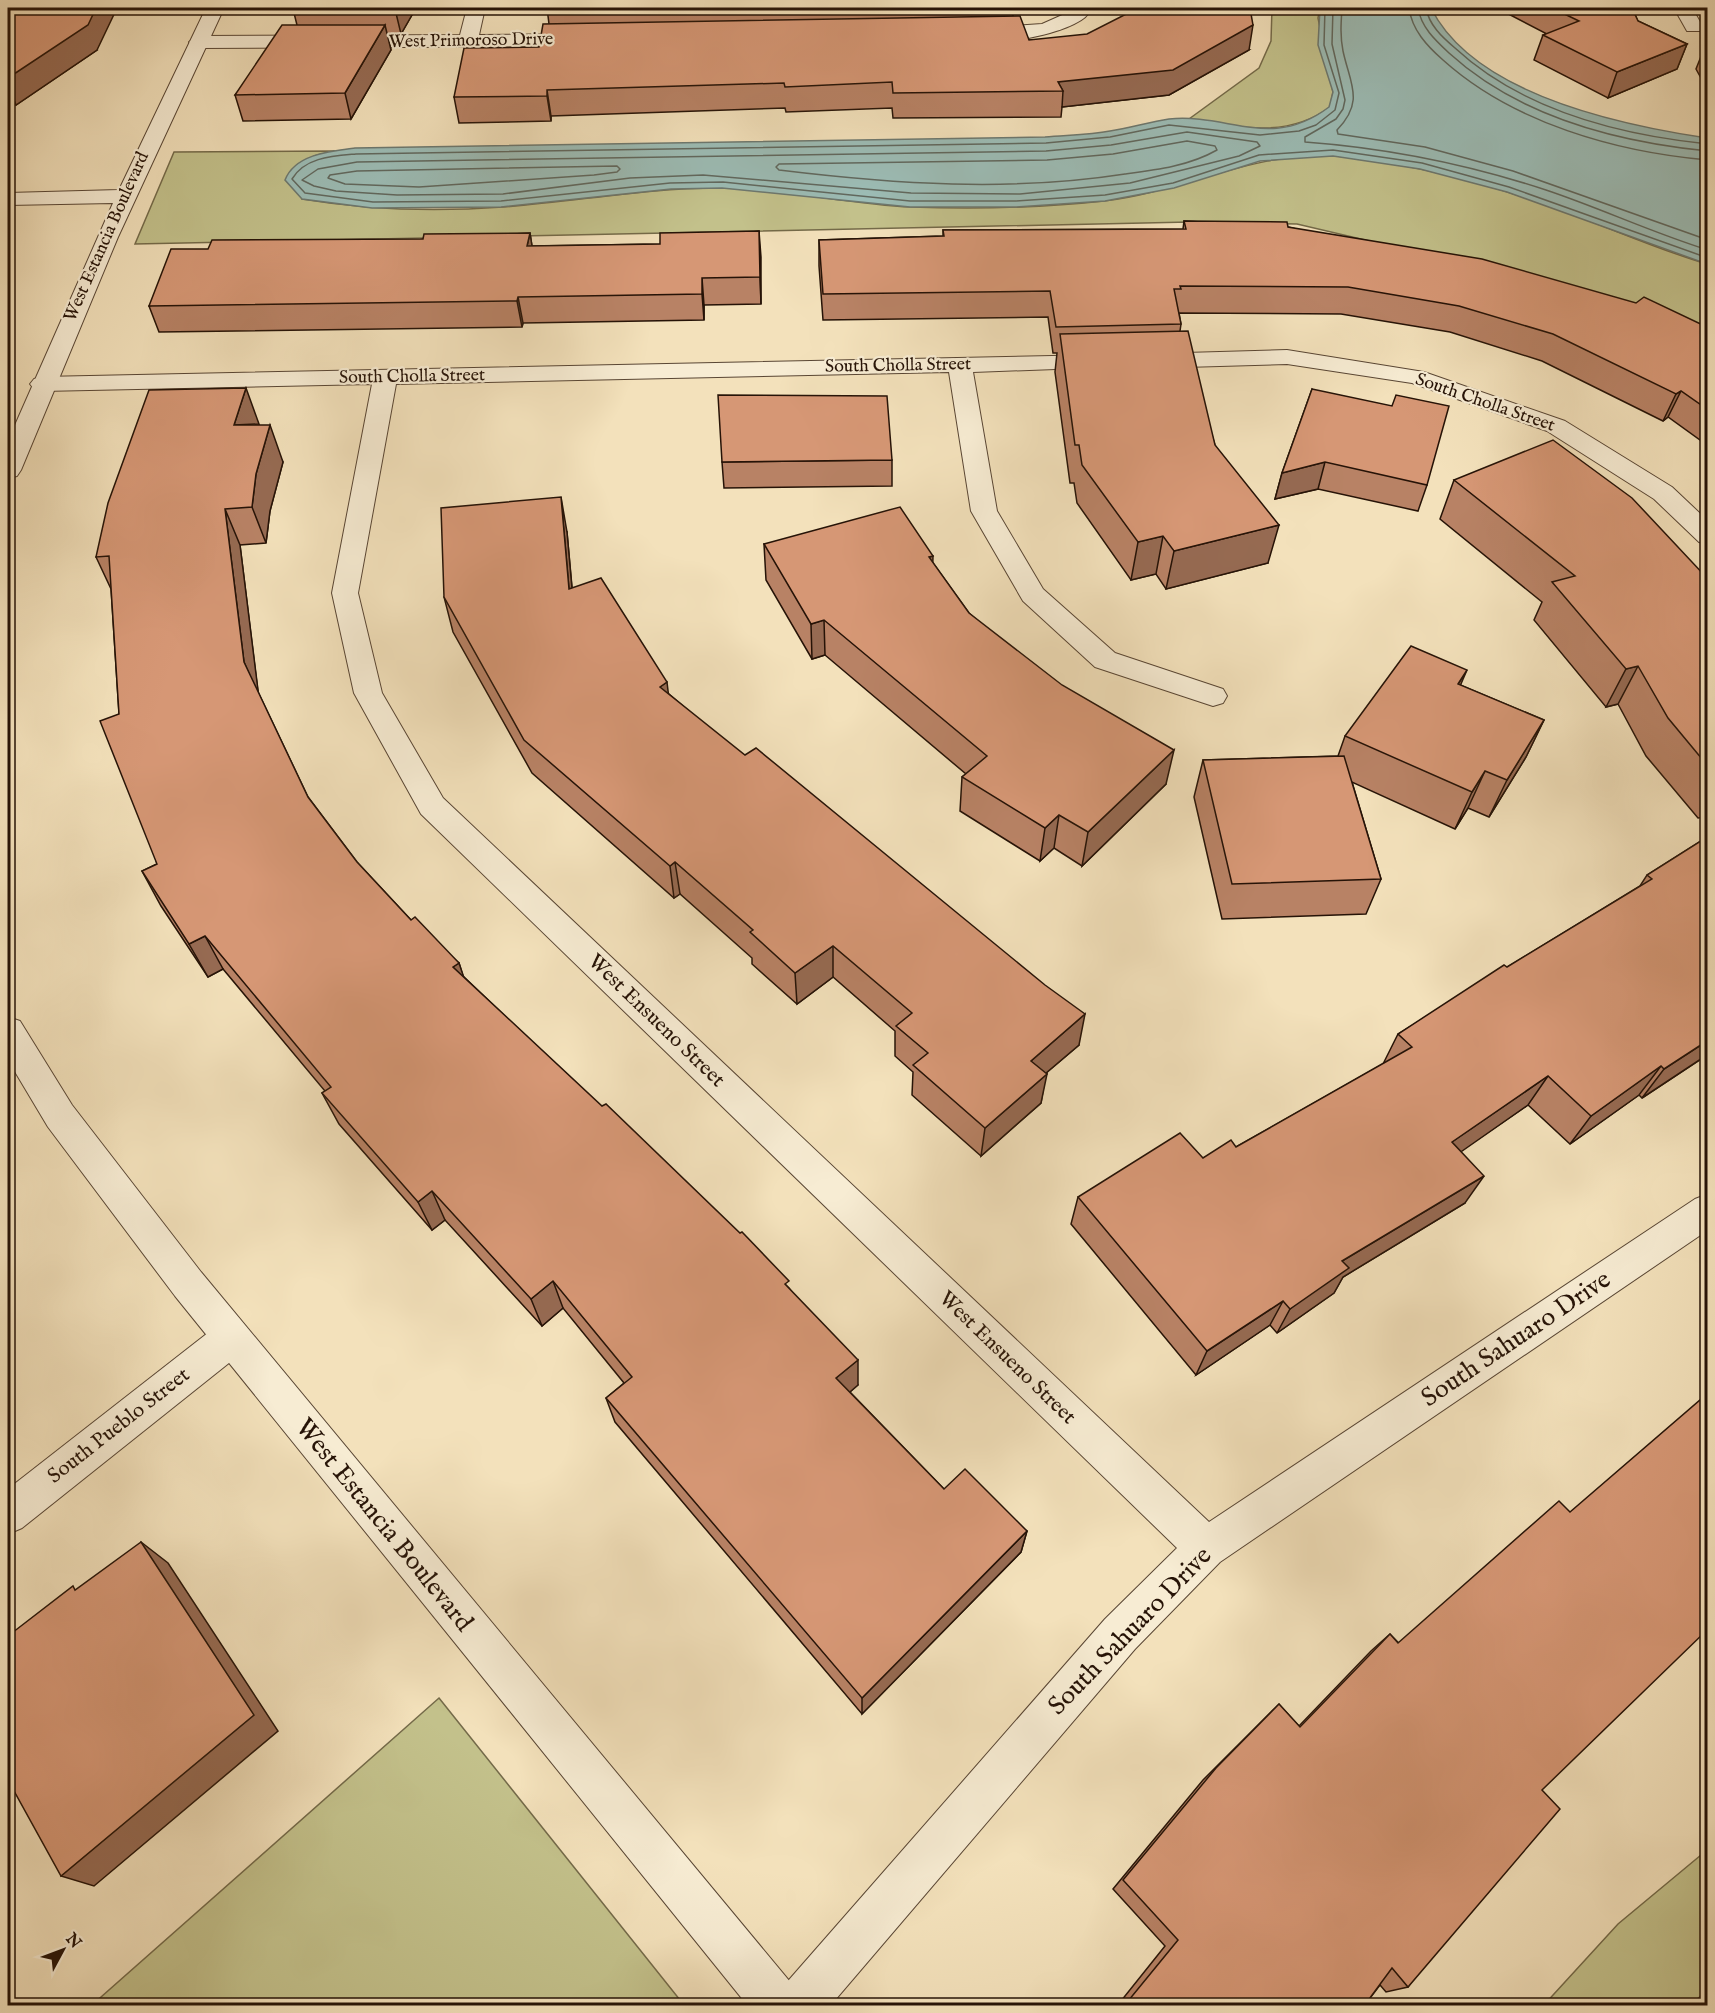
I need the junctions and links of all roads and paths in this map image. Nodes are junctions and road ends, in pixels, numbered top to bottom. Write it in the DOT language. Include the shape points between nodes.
graph roads {
  1 [pos="215,8"];
  2 [pos="476,8"];
  3 [pos="1076,8"];
  4 [pos="1683,8"];
  5 [pos="1694,27"];
  6 [pos="959,34"];
  7 [pos="599,40"];
  8 [pos="198,42"];
  9 [pos="468,42"];
  10 [pos="124,196"];
  11 [pos="8,199"];
  12 [pos="960,366"];
  13 [pos="385,379"];
  14 [pos="42,384"];
  15 [pos="8,470"];
  16 [pos="1707,536"];
  17 [pos="1212,696"];
  18 [pos="8,1030"];
  19 [pos="1707,1210"];
  20 [pos="231,1338"];
  21 [pos="8,1514"];
  22 [pos="1206,1548"];
  23 [pos="779,2006"];
  24 [pos="798,2006"];
  1 -- 8 [label="street, West Estancia Boulevard"];
  2 -- 9 [label="street"];
  3 -- 6 [label="street" via="1079,14 1065,24 1031,33"];
  4 -- 5 [label="street"];
  7 -- 9 [label="street, West Primoroso Drive"];
  8 -- 9 [label="street, West Primoroso Drive"];
  8 -- 10 [label="street, West Estancia Boulevard"];
  10 -- 11 [label="street"];
  10 -- 14 [label="street, West Estancia Boulevard"];
  12 -- 13 [label="street, South Cholla Street"];
  12 -- 16 [label="street, South Cholla Street" via="1287,357 1416,377 1556,426 1663,493"];
  12 -- 17 [label="street" via="984,511 1033,595 1105,660"];
  13 -- 14 [label="street, South Cholla Street"];
  13 -- 22 [label="street, West Ensueno Street" via="345,593 368,693 432,806"];
  14 -- 15 [label="street, West Estancia Boulevard"];
  18 -- 20 [label="street, West Estancia Boulevard" via="60,1116"];
  19 -- 22 [label="street, South Sahuaro Drive"];
  20 -- 21 [label="street, South Pueblo Street"];
  20 -- 23 [label="street, West Estancia Boulevard"];
  22 -- 24 [label="street, South Sahuaro Drive" via="1120,1634"];
}
